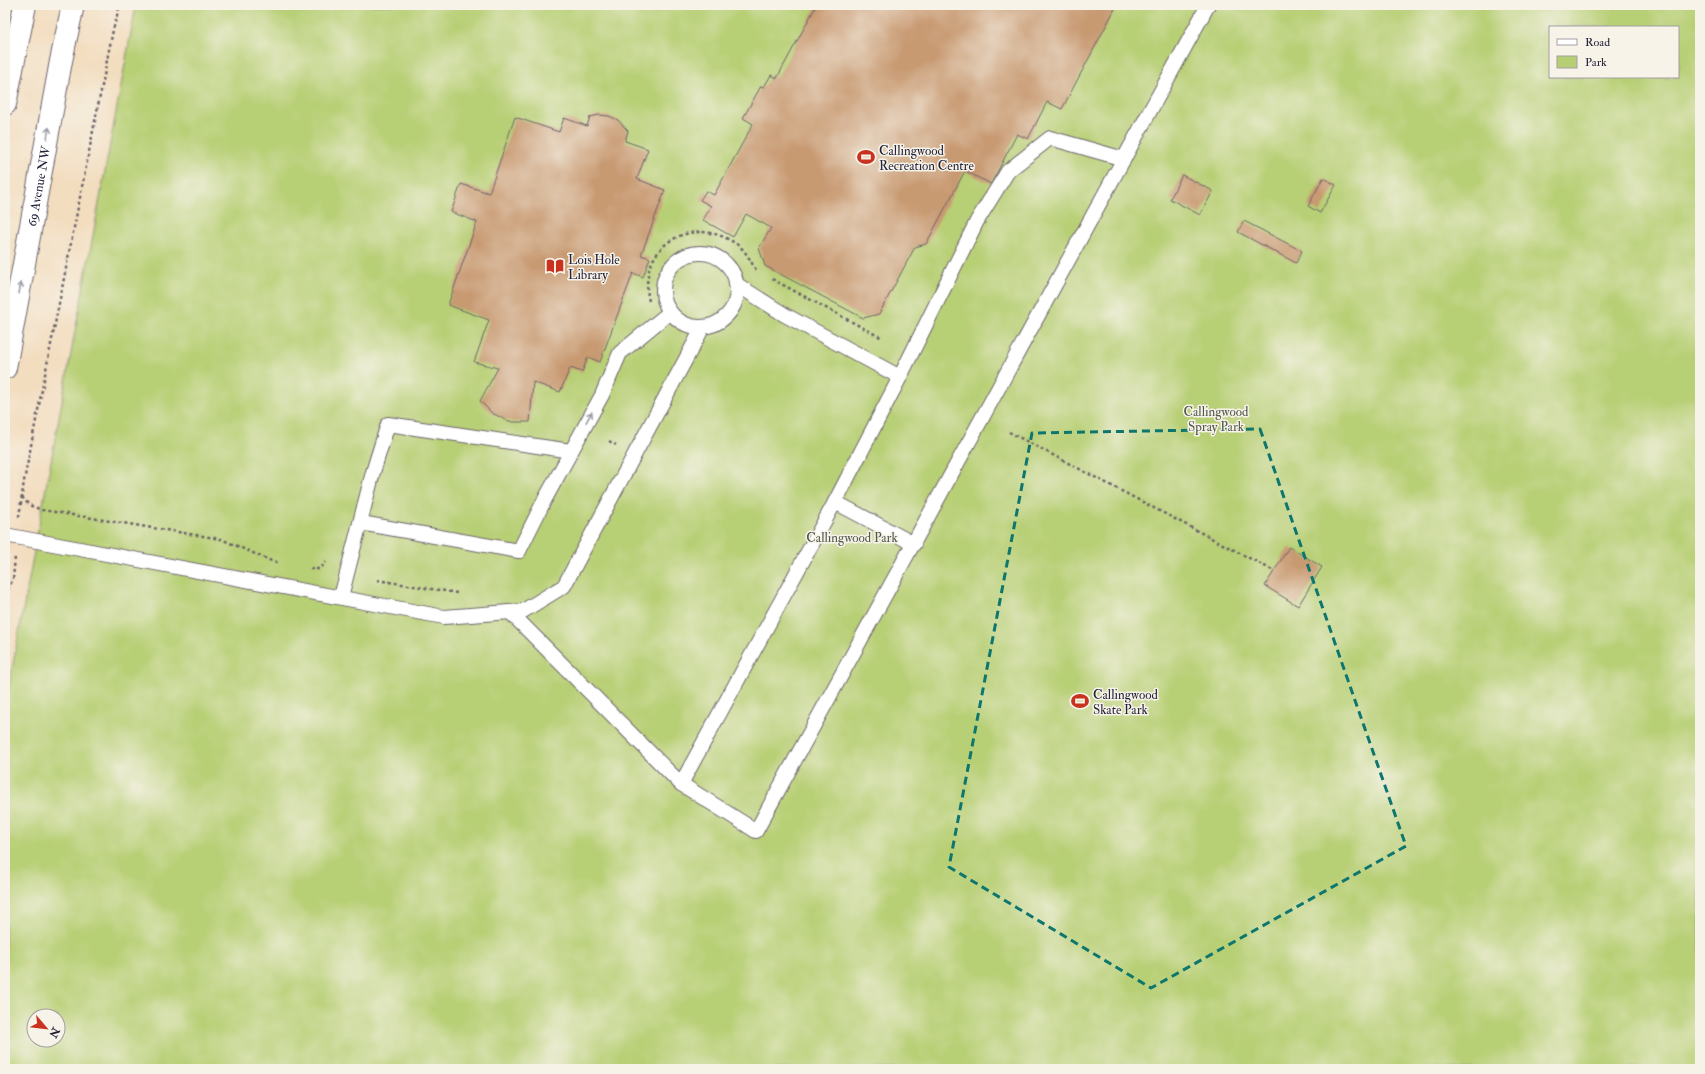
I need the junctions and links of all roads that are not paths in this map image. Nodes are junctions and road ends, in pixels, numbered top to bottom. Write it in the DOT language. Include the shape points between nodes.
graph roads {
  1 [pos="25,5"];
  2 [pos="73,5"];
  3 [pos="1208,5"];
  4 [pos="5,104"];
  5 [pos="1124,159"];
  6 [pos="736,284"];
  7 [pos="670,312"];
  8 [pos="703,327"];
  9 [pos="5,368"];
  10 [pos="900,377"];
  11 [pos="571,452"];
  12 [pos="836,502"];
  13 [pos="361,523"];
  14 [pos="5,535"];
  15 [pos="914,544"];
  16 [pos="342,597"];
  17 [pos="510,612"];
  18 [pos="682,784"];
  1 -- 4 [label="main road"];
  9 -- 2 [label="main road, 69 Avenue NW, one-way"];
  3 -- 5 [label="lane"];
  5 -- 10 [label="lane" via="1050,138 1008,171 977,221"];
  5 -- 15 [label="lane"];
  6 -- 7 [label="lane" via="732,272 716,257 705,253 682,257 672,265 665,276 664,301"];
  6 -- 8 [label="lane" via="733,306 726,316 715,324"];
  6 -- 10 [label="lane" via="785,315"];
  7 -- 8 [label="lane" via="679,321"];
  11 -- 7 [label="lane, one-way" via="602,395 620,353"];
  8 -- 17 [label="lane" via="564,586 523,611"];
  10 -- 12 [label="lane"];
  11 -- 13 [label="lane" via="519,551"];
  11 -- 13 [label="lane" via="388,424"];
  12 -- 15 [label="lane"];
  12 -- 18 [label="lane"];
  13 -- 16 [label="lane"];
  14 -- 16 [label="lane"];
  15 -- 18 [label="lane" via="756,831"];
  16 -- 17 [label="lane" via="444,618"];
  17 -- 18 [label="lane"];
}
